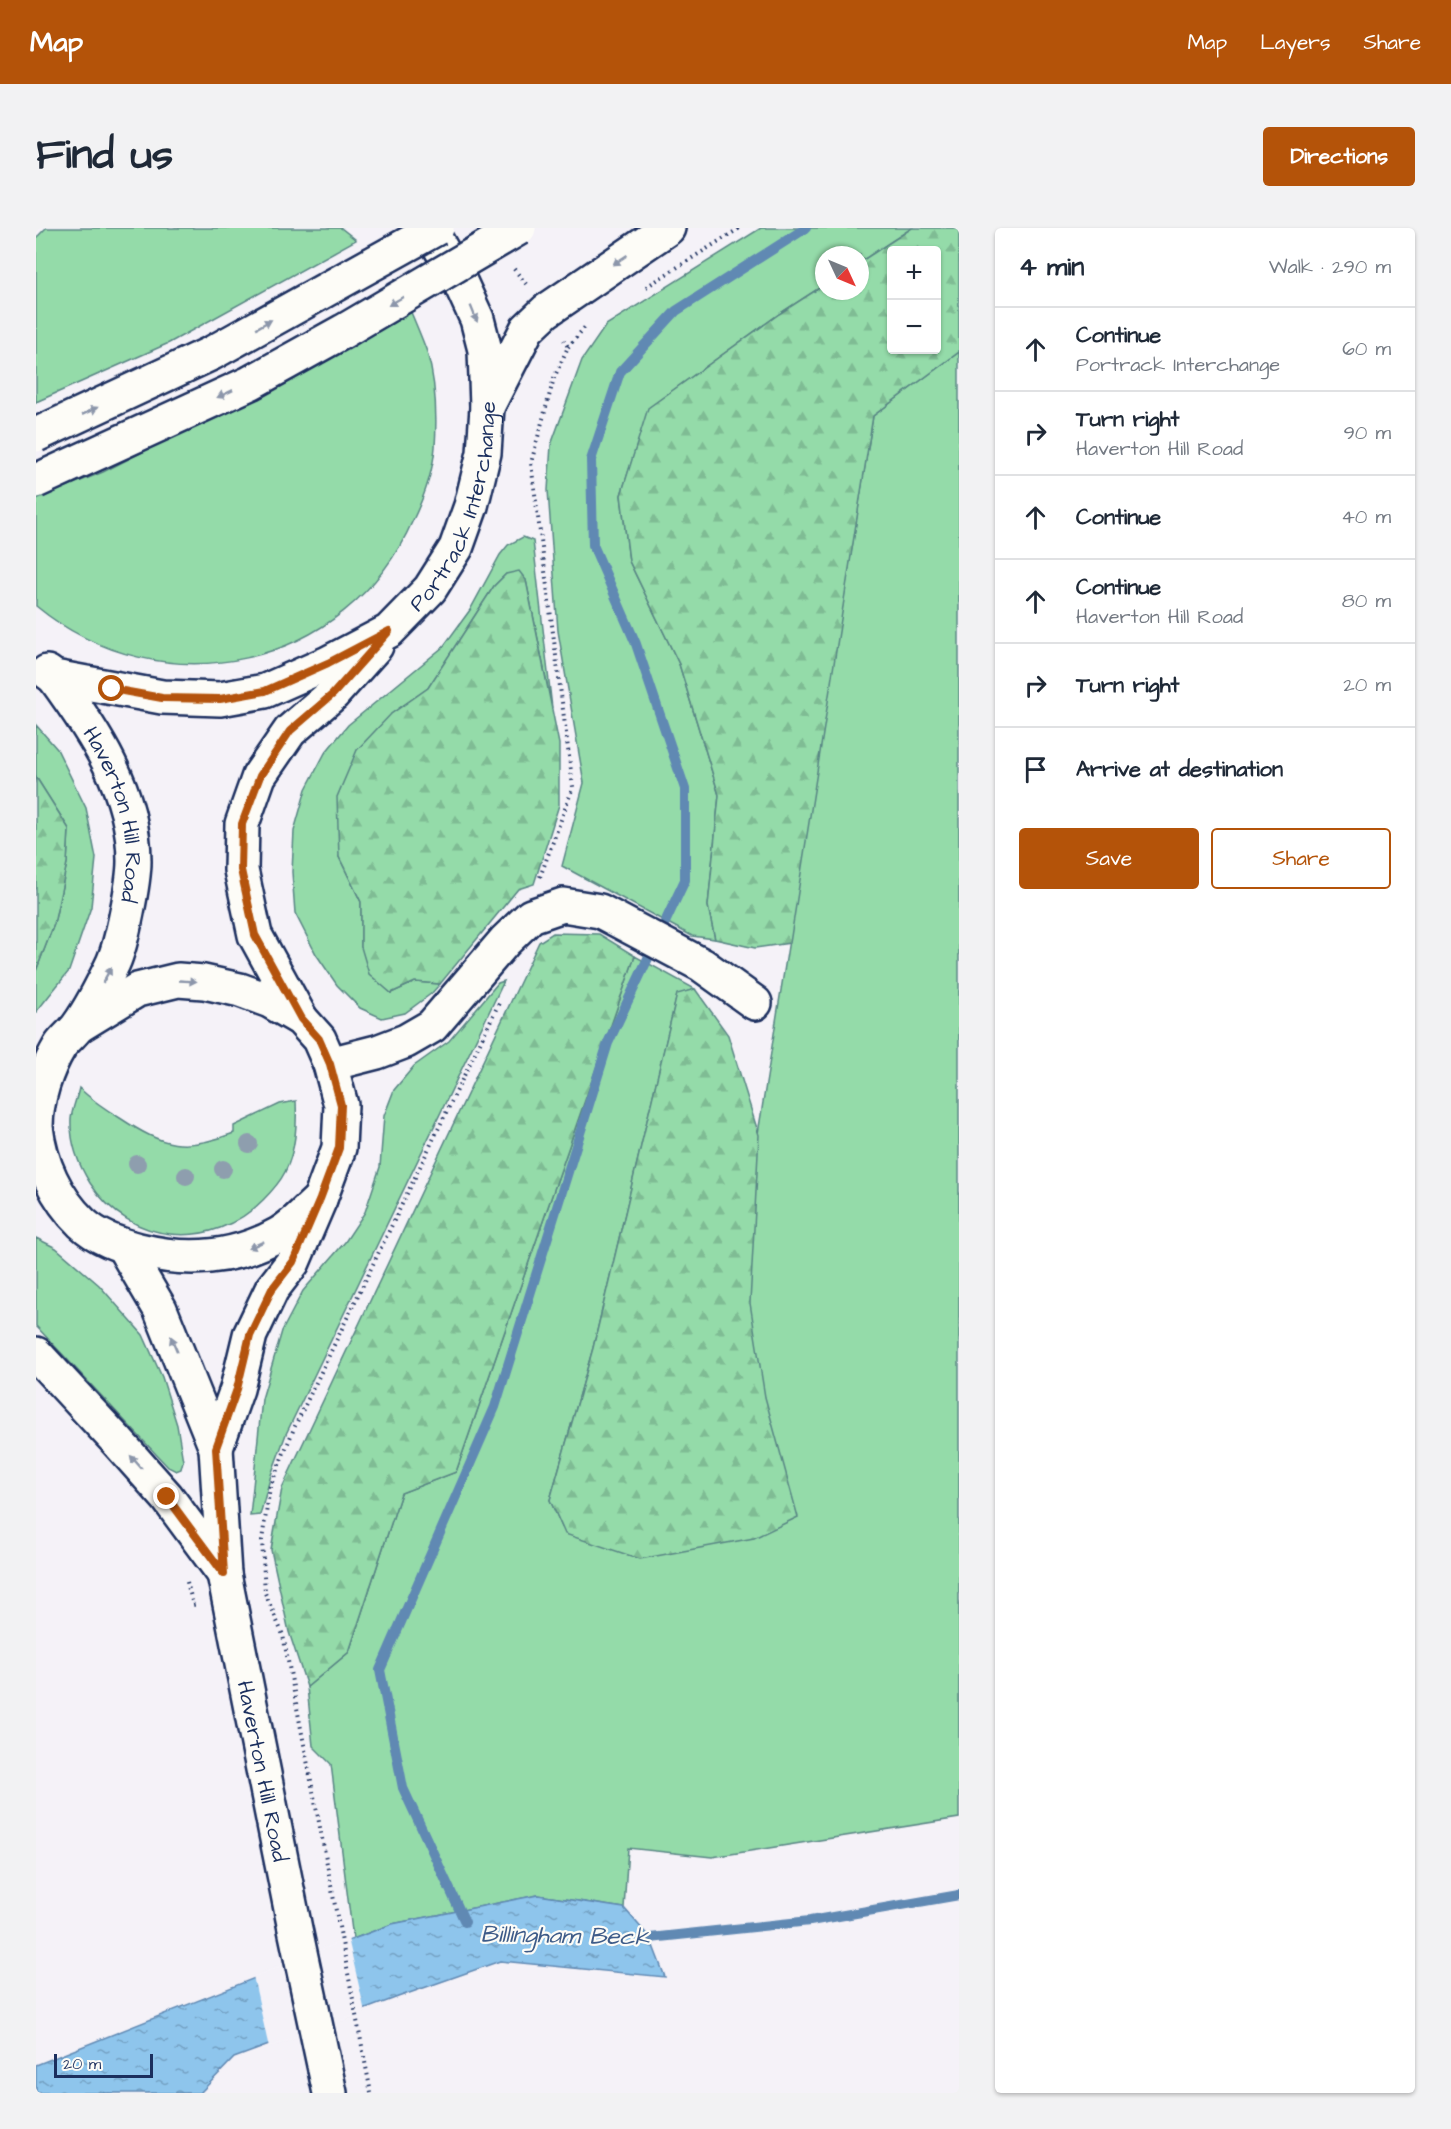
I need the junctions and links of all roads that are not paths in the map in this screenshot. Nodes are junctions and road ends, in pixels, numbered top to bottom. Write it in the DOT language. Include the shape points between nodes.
graph roads {
  1 [pos="423,228"];
  2 [pos="436,228"];
  3 [pos="519,228"];
  4 [pos="668,228"];
  5 [pos="487,407"];
  6 [pos="36,435"];
  7 [pos="36,481"];
  8 [pos="389,631"];
  9 [pos="45,672"];
  10 [pos="755,1003"];
  11 [pos="301,1019"];
  12 [pos="58,1044"];
  13 [pos="330,1064"];
  14 [pos="320,1199"];
  15 [pos="36,1207"];
  16 [pos="83,1224"];
  17 [pos="123,1246"];
  18 [pos="36,1354"];
  19 [pos="216,1448"];
  20 [pos="224,1574"];
  21 [pos="330,2093"];
  1 -- 5 [label="main road, Portrack Interchange, one-way" via="436,240 477,320 485,350"];
  6 -- 2 [label="main road, one-way, bridge" via="212,353"];
  3 -- 7 [label="main road, one-way, bridge" via="250,383"];
  4 -- 5 [label="main road, one-way" via="546,311 527,329"];
  5 -- 8 [label="main road, Portrack Interchange" via="484,453 456,548 430,589"];
  8 -- 9 [label="main road, Portrack Interchange" via="265,691 220,699 162,698"];
  8 -- 11 [label="main road" via="333,694 290,731 260,776 242,824 241,870 255,935"];
  12 -- 9 [label="main road, Haverton Hill Road, one-way" via="114,961 134,862 128,809 108,759 82,715"];
  10 -- 13 [label="main road" via="702,965 600,911 563,905 531,916 432,1026 378,1052"];
  12 -- 11 [label="main road, one-way" via="136,990 178,980 240,990"];
  11 -- 13 [label="main road, Haverton Hill Road" via="319,1039"];
  12 -- 16 [label="main road, Haverton Hill Road" via="37,1103 36,1125 41,1155 51,1180"];
  13 -- 14 [label="main road, Haverton Hill Road" via="341,1105 339,1148"];
  14 -- 17 [label="main road, one-way" via="280,1234 248,1249 190,1258 160,1256"];
  14 -- 19 [label="main road, Haverton Hill Road" via="293,1262 272,1289 250,1335 237,1389"];
  15 -- 16 [label="main road"];
  16 -- 17 [label="main road"];
  19 -- 17 [label="main road, Haverton Hill Road, one-way" via="160,1310"];
  20 -- 18 [label="main road, one-way" via="167,1497"];
  19 -- 20 [label="main road, Haverton Hill Road"];
  20 -- 21 [label="main road, Haverton Hill Road"];
}
